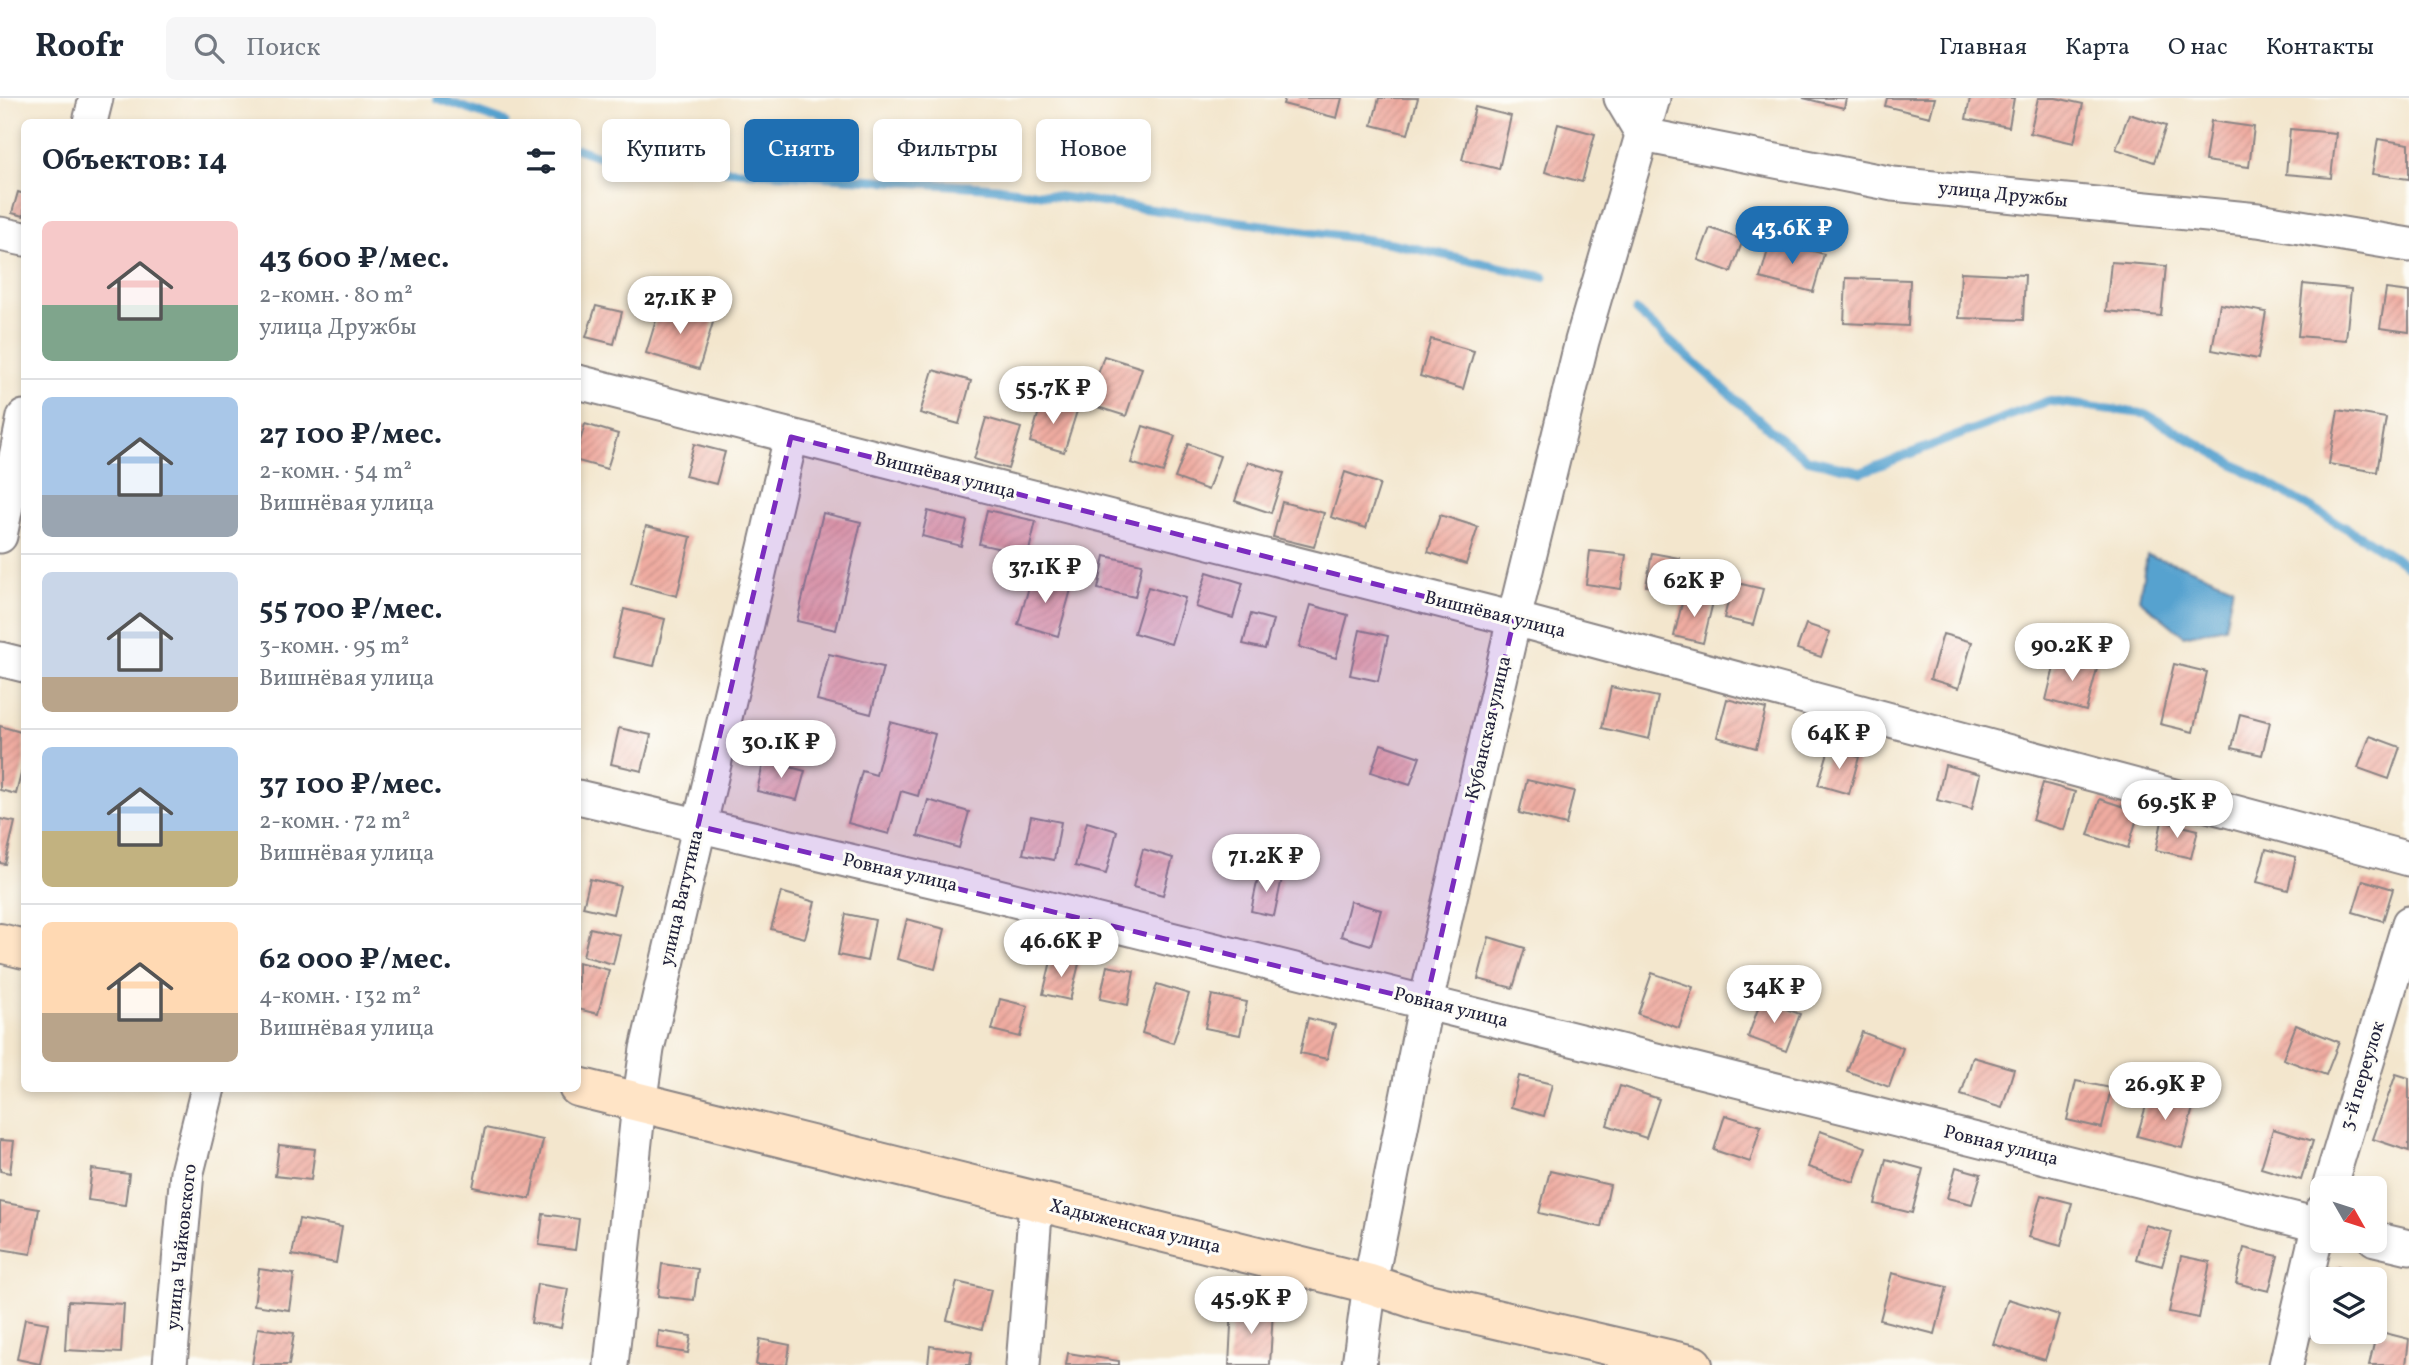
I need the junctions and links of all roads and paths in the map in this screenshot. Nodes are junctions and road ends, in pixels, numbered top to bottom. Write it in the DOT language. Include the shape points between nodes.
graph roads {
  1 [pos="96,98"];
  2 [pos="1621,98"];
  3 [pos="1653,98"];
  4 [pos="91,119"];
  5 [pos="1643,135"];
  6 [pos="0,234"];
  7 [pos="21,238"];
  8 [pos="2409,245"];
  9 [pos="581,383"];
  10 [pos="21,432"];
  11 [pos="791,437"];
  12 [pos="0,536"];
  13 [pos="1514,619"];
  14 [pos="0,659"];
  15 [pos="21,664"];
  16 [pos="581,798"];
  17 [pos="698,826"];
  18 [pos="2409,859"];
  19 [pos="2409,923"];
  20 [pos="0,943"];
  21 [pos="21,947"];
  22 [pos="1426,1002"];
  23 [pos="581,1088"];
  24 [pos="207,1092"];
  25 [pos="639,1104"];
  26 [pos="2333,1176"];
  27 [pos="1036,1202"];
  28 [pos="2310,1218"];
  29 [pos="2387,1242"];
  30 [pos="2409,1247"];
  31 [pos="2313,1253"];
  32 [pos="1370,1284"];
  33 [pos="170,1365"];
  34 [pos="611,1365"];
  35 [pos="1023,1365"];
  36 [pos="1359,1365"];
  37 [pos="1693,1365"];
  38 [pos="2286,1365"];
  1 -- 4 [label="street"];
  2 -- 5 [label="street"];
  3 -- 5 [label="street, Кубанская улица"];
  5 -- 8 [label="street, улица Дружбы" via="1892,184 2258,220"];
  5 -- 13 [label="street, Кубанская улица" via="1582,341"];
  6 -- 7 [label="street"];
  9 -- 11 [label="street, Вишнёвая улица"];
  10 -- 12 [label="street"];
  11 -- 13 [label="street, Вишнёвая улица"];
  11 -- 17 [label="street, улица Ватутина"];
  13 -- 18 [label="street, Вишнёвая улица"];
  13 -- 22 [label="street, Кубанская улица"];
  14 -- 15 [label="street"];
  16 -- 17 [label="street, Ровная улица"];
  17 -- 22 [label="street, Ровная улица"];
  17 -- 25 [label="street, улица Ватутина" via="647,1049"];
  19 -- 26 [label="street, 3-й переулок"];
  20 -- 21 [label="main road"];
  22 -- 28 [label="street, Ровная улица"];
  22 -- 32 [label="street, Кубанская улица"];
  23 -- 25 [label="main road, Хадыженская улица"];
  24 -- 33 [label="street, улица Чайковского" via="187,1172"];
  25 -- 27 [label="main road, Хадыженская улица"];
  25 -- 34 [label="street, улица Ватутина"];
  27 -- 32 [label="main road, Хадыженская улица"];
  27 -- 35 [label="street"];
  29 -- 30 [label="street"];
  31 -- 38 [label="street"];
  32 -- 36 [label="street, Кубанская улица"];
  32 -- 37 [label="main road, Хадыженская улица" via="1427,1303"];
}
